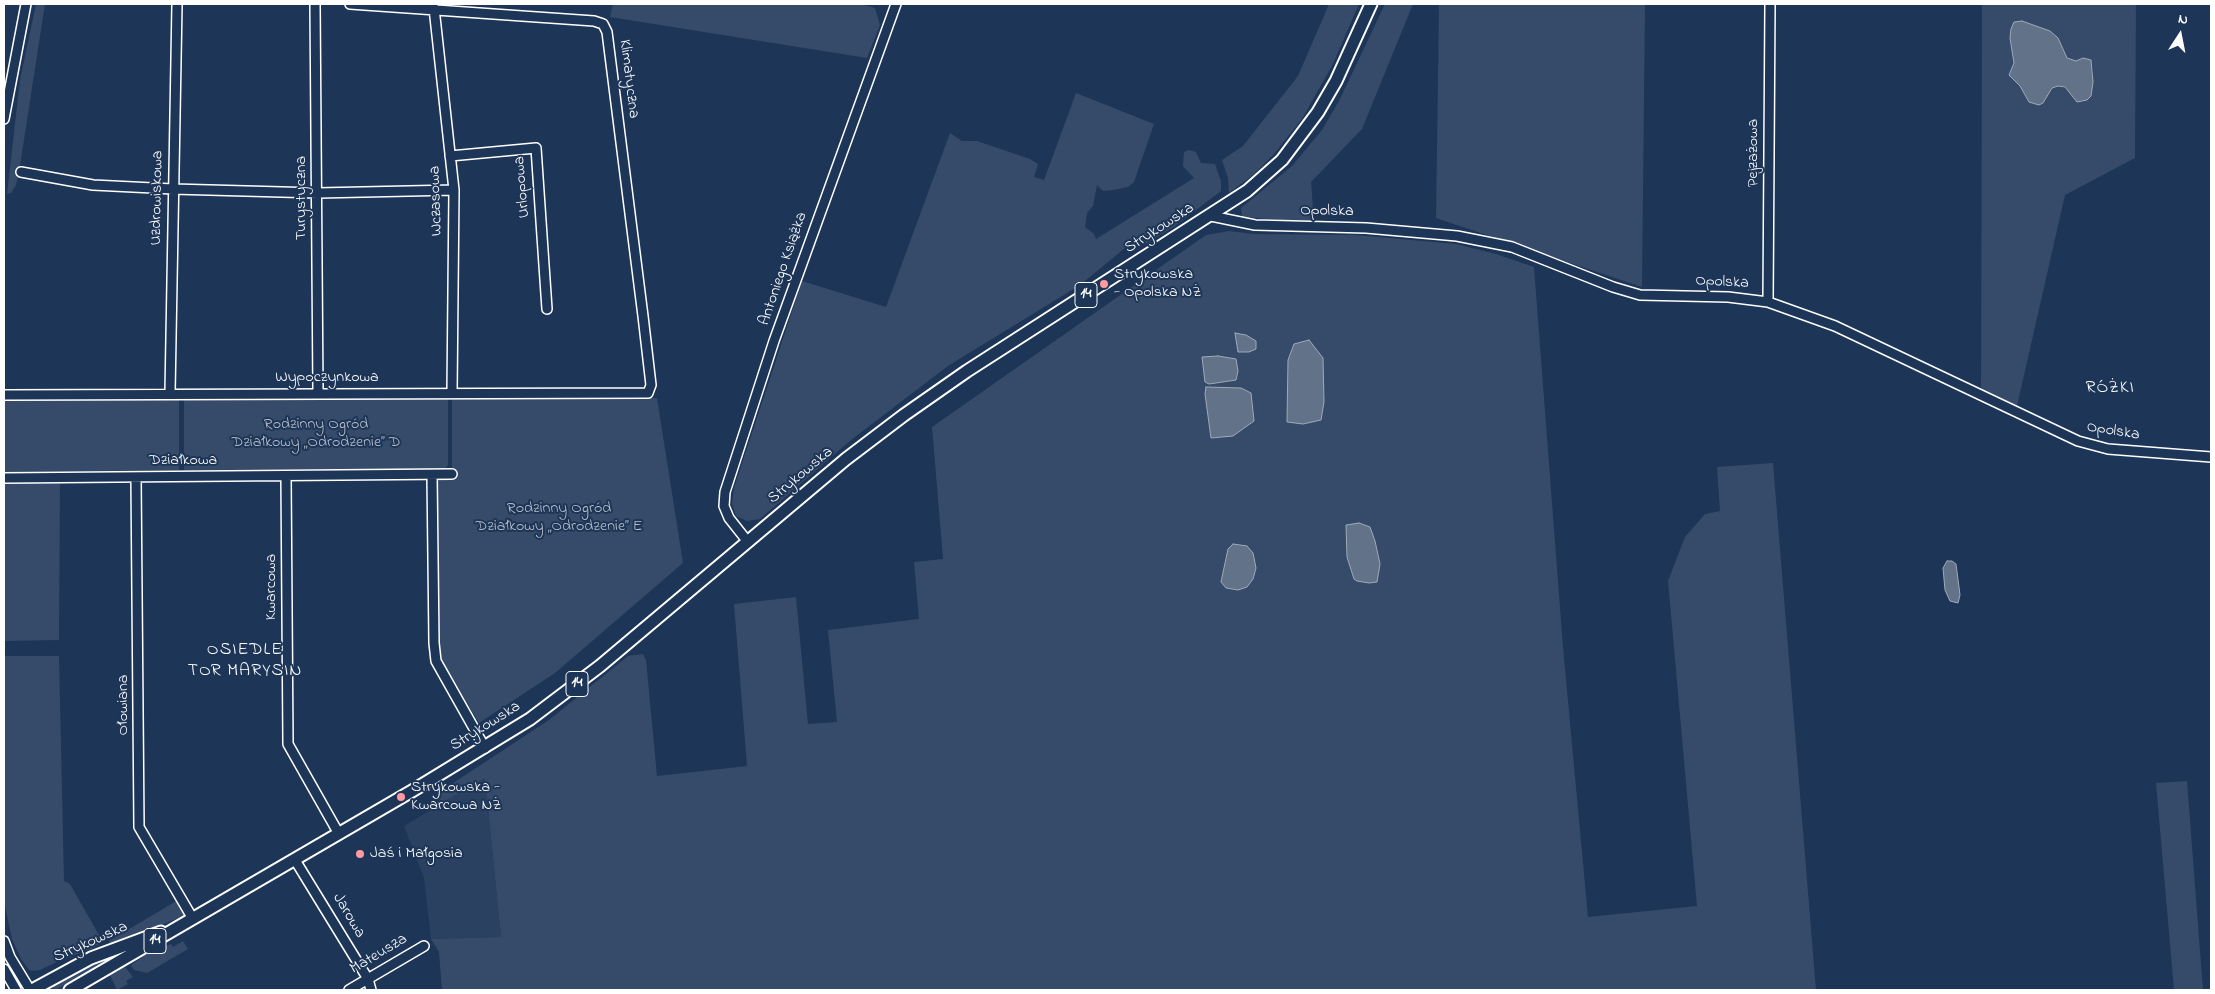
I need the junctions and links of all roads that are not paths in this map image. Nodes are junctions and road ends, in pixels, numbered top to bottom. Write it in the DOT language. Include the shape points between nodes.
graph roads {
  1 [pos="26,4"];
  2 [pos="177,4"];
  3 [pos="315,4"];
  4 [pos="350,4"];
  5 [pos="502,4"];
  6 [pos="896,4"];
  7 [pos="1371,4"];
  8 [pos="1770,4"];
  9 [pos="436,7"];
  10 [pos="501,14"];
  11 [pos="4,119"];
  12 [pos="450,156"];
  13 [pos="21,172"];
  14 [pos="173,189"];
  15 [pos="454,190"];
  16 [pos="318,194"];
  17 [pos="1211,216"];
  18 [pos="1768,302"];
  19 [pos="547,309"];
  20 [pos="650,391"];
  21 [pos="452,392"];
  22 [pos="170,393"];
  23 [pos="318,393"];
  24 [pos="4,395"];
  25 [pos="2211,457"];
  26 [pos="452,474"];
  27 [pos="432,475"];
  28 [pos="286,476"];
  29 [pos="136,477"];
  30 [pos="4,478"];
  31 [pos="748,542"];
  32 [pos="485,748"];
  33 [pos="339,834"];
  34 [pos="295,860"];
  35 [pos="193,920"];
  36 [pos="4,941"];
  37 [pos="424,946"];
  38 [pos="4,969"];
  39 [pos="368,979"];
  40 [pos="16,990"];
  41 [pos="31,990"];
  42 [pos="70,990"];
  43 [pos="349,990"];
  44 [pos="371,990"];
  1 -- 11 [label="street"];
  2 -- 14 [label="street, Uzdrowiskowa"];
  3 -- 16 [label="street, Turystyczna"];
  4 -- 9 [label="street, Klimatyczna"];
  5 -- 10 [label="street"];
  6 -- 31 [label="street, Antoniego Książka" via="774,341 725,492 724,506 729,518"];
  7 -- 17 [label="main road, Strykowska / 14" via="1336,81 1299,140 1265,176"];
  8 -- 18 [label="street, Pejzażowa"];
  9 -- 10 [label="street, Klimatyczna"];
  9 -- 12 [label="street, Wczasowa"];
  10 -- 20 [label="street, Klimatyczna" via="594,21 605,28"];
  12 -- 15 [label="street, Wczasowa"];
  12 -- 19 [label="street, Urlopowa" via="536,148"];
  13 -- 14 [label="street" via="93,185"];
  14 -- 16 [label="street"];
  14 -- 22 [label="street, Uzdrowiskowa"];
  15 -- 16 [label="street"];
  15 -- 21 [label="street, Wczasowa"];
  16 -- 23 [label="street, Turystyczna"];
  17 -- 18 [label="street, Opolska" via="1255,225 1366,228 1457,236 1512,247 1640,295"];
  17 -- 31 [label="main road, Strykowska / 14" via="935,392 846,459"];
  18 -- 25 [label="street, Opolska" via="1834,326 2078,441 2108,449"];
  20 -- 21 [label="street, Wypoczynkowa" via="645,394"];
  21 -- 23 [label="street, Wypoczynkowa"];
  22 -- 23 [label="street, Wypoczynkowa"];
  22 -- 24 [label="street, Wypoczynkowa"];
  26 -- 27 [label="street, Działkowa"];
  27 -- 28 [label="street, Działkowa"];
  27 -- 32 [label="street" via="436,661"];
  28 -- 29 [label="street, Działkowa"];
  28 -- 33 [label="street, Kwarcowa" via="288,744"];
  29 -- 30 [label="street, Działkowa"];
  29 -- 35 [label="street, Ołowiana" via="139,827"];
  31 -- 32 [label="main road, Strykowska / 14" via="578,684"];
  32 -- 33 [label="main road, Strykowska / 14"];
  33 -- 34 [label="main road, Strykowska / 14"];
  34 -- 35 [label="main road, Strykowska / 14"];
  34 -- 39 [label="street, Jarowa"];
  35 -- 41 [label="main road, Strykowska / 14" via="92,958"];
  35 -- 42 [label="main road, Strykowska / 14"];
  36 -- 41 [label="street"];
  37 -- 39 [label="street, Mateusza"];
  38 -- 40 [label="street"];
  39 -- 43 [label="street, Mateusza"];
  39 -- 44 [label="street, Jarowa"];
}
